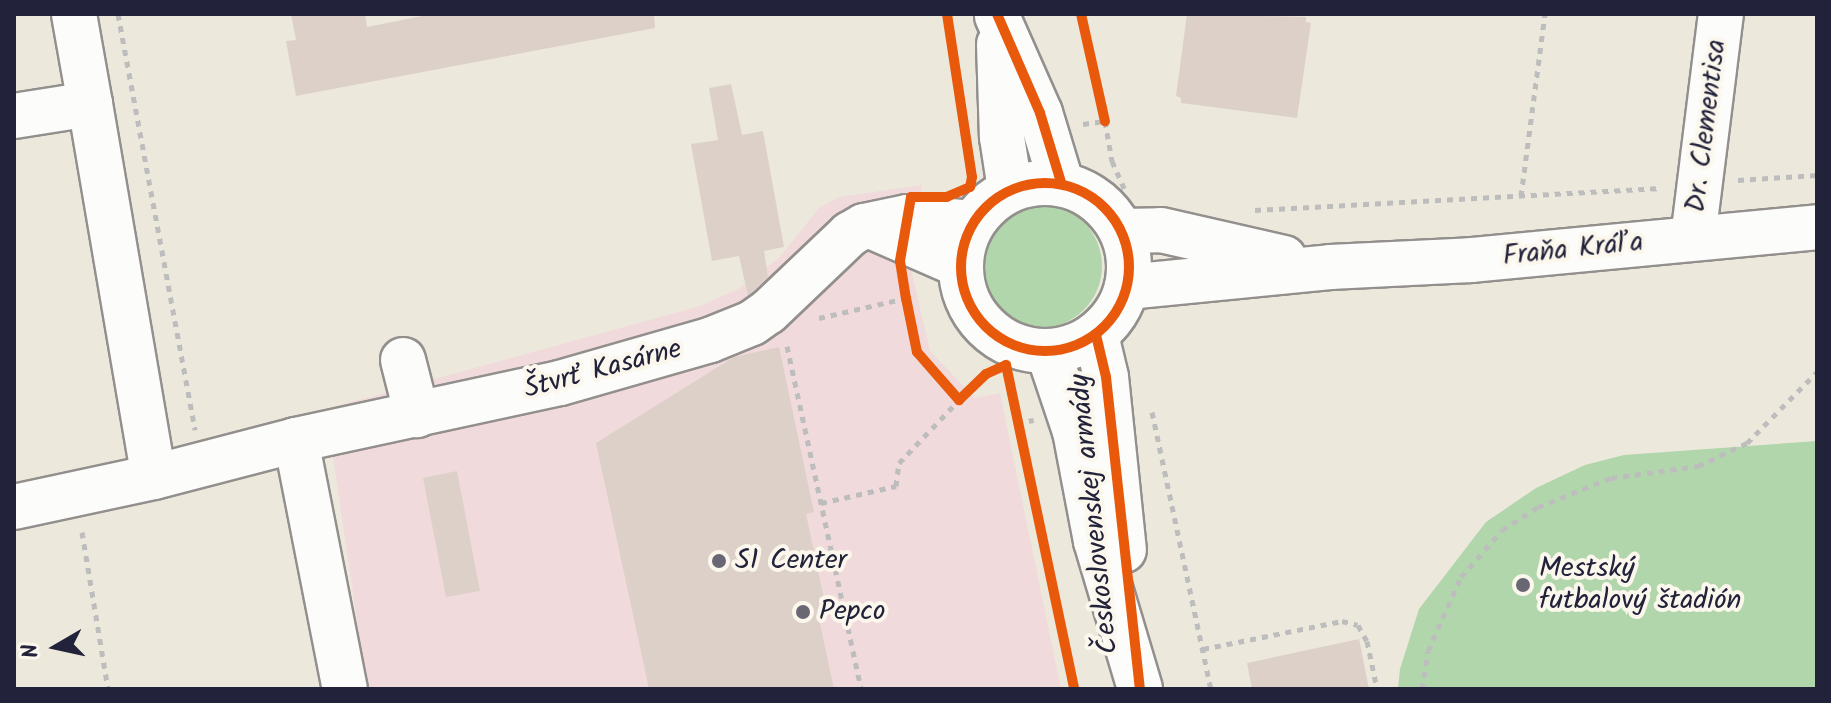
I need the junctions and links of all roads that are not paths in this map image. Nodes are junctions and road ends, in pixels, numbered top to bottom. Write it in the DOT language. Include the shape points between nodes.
graph roads {
  1 [pos="74,14"];
  2 [pos="1721,14"];
  3 [pos="997,15"];
  4 [pos="90,104"];
  5 [pos="14,116"];
  6 [pos="1061,182"];
  7 [pos="1010,189"];
  8 [pos="1128,214"];
  9 [pos="972,223"];
  10 [pos="1817,227"];
  11 [pos="888,234"];
  12 [pos="1693,238"];
  13 [pos="960,265"];
  14 [pos="1330,267"];
  15 [pos="1127,287"];
  16 [pos="1096,335"];
  17 [pos="1048,351"];
  18 [pos="403,360"];
  19 [pos="417,415"];
  20 [pos="296,440"];
  21 [pos="154,477"];
  22 [pos="14,507"];
  23 [pos="1138,682"];
  24 [pos="345,689"];
  1 -- 4 [label="street"];
  2 -- 12 [label="street, Dr. Clementisa"];
  3 -- 6 [label="street" via="1040,113"];
  3 -- 7 [label="street" via="1002,137"];
  4 -- 5 [label="street"];
  4 -- 21 [label="street"];
  6 -- 7 [label="street, Československej armády"];
  6 -- 8 [label="street" via="1094,198 1113,215"];
  7 -- 9 [label="street, Československej armády" via="989,202"];
  8 -- 14 [label="street, Fraňa Kráľa" via="1161,230"];
  8 -- 15 [label="street"];
  9 -- 11 [label="street, Štvrť Kasárne" via="907,217"];
  9 -- 13 [label="street, Československej armády"];
  10 -- 12 [label="street, Fraňa Kráľa"];
  11 -- 13 [label="street"];
  11 -- 19 [label="street, Štvrť Kasárne" via="864,226 850,234 768,312 736,330 560,383"];
  12 -- 14 [label="street, Fraňa Kráľa" via="1471,260"];
  13 -- 17 [label="street, Československej armády" via="969,305 985,327 1012,345"];
  14 -- 15 [label="street, Fraňa Kráľa"];
  15 -- 16 [label="street, Československej armády" via="1116,312"];
  16 -- 17 [label="street, Československej armády"];
  16 -- 23 [label="street, Československej armády" via="1106,377"];
  17 -- 23 [label="street, Československej armády" via="1075,431 1096,541"];
  18 -- 19 [label="street"];
  19 -- 20 [label="street, Štvrť Kasárne"];
  20 -- 21 [label="street, Štvrť Kasárne"];
  20 -- 24 [label="street"];
  21 -- 22 [label="street, Štvrť Kasárne"];
}
